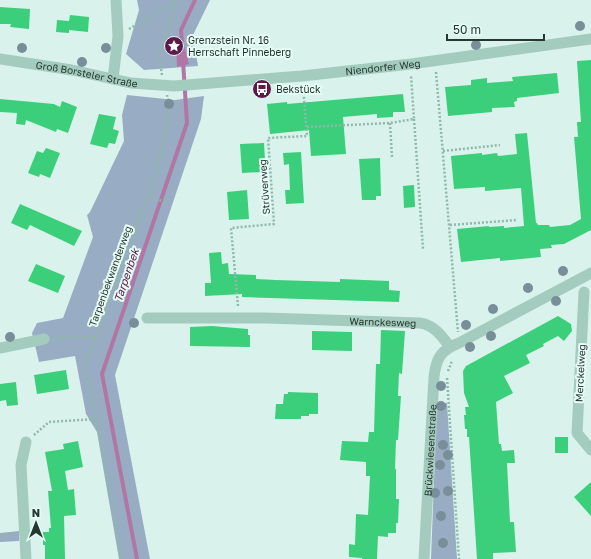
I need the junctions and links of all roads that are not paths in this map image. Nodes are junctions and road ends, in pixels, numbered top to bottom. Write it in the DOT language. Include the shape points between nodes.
graph roads {
  1 [pos="116,0"];
  2 [pos="591,39"];
  3 [pos="0,58"];
  4 [pos="114,79"];
  5 [pos="169,86"];
  6 [pos="591,273"];
  7 [pos="572,283"];
  8 [pos="587,295"];
  9 [pos="147,318"];
  10 [pos="44,339"];
  11 [pos="455,345"];
  12 [pos="0,348"];
  13 [pos="26,442"];
  14 [pos="591,450"];
  15 [pos="26,559"];
  16 [pos="424,559"];
  1 -- 4 [label="street" via="118,36"];
  2 -- 5 [label="street, Niendorfer Weg" via="411,64 302,76"];
  3 -- 4 [label="street, Groß Borsteler Straße"];
  4 -- 5 [label="street, Groß Borsteler Straße"];
  6 -- 7 [label="street"];
  7 -- 8 [label="street, Merckelweg"];
  7 -- 11 [label="street"];
  8 -- 14 [label="street, Merckelweg" via="577,433"];
  9 -- 11 [label="street, Warnckesweg" via="420,323 435,329"];
  10 -- 12 [label="street"];
  11 -- 16 [label="street, Brückwiesenstraße" via="443,352 435,367"];
  13 -- 15 [label="street" via="21,465"];
}
